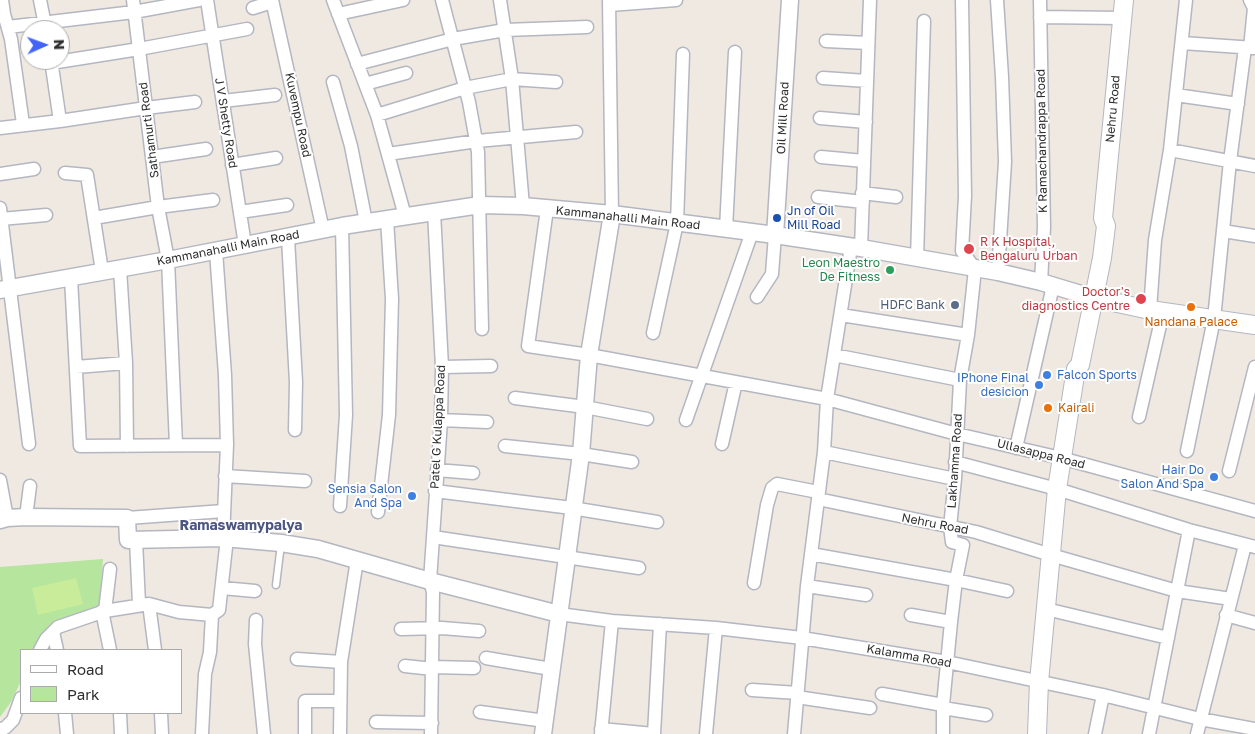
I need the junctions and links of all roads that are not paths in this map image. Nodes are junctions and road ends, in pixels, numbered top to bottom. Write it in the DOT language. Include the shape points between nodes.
graph roads {
  1 [pos="2,0"];
  2 [pos="40,0"];
  3 [pos="200,0"];
  4 [pos="207,0"];
  5 [pos="333,0"];
  6 [pos="403,0"];
  7 [pos="442,0"];
  8 [pos="500,0"];
  9 [pos="676,0"];
  10 [pos="790,0"];
  11 [pos="870,0"];
  12 [pos="962,0"];
  13 [pos="997,0"];
  14 [pos="1040,0"];
  15 [pos="1124,0"];
  16 [pos="1186,0"];
  17 [pos="1250,0"];
  18 [pos="272,1"];
  19 [pos="609,2"];
  20 [pos="134,6"];
  21 [pos="253,8"];
  22 [pos="338,14"];
  23 [pos="1040,17"];
  24 [pos="1122,18"];
  25 [pos="44,20"];
  26 [pos="70,21"];
  27 [pos="924,21"];
  28 [pos="8,27"];
  29 [pos="20,27"];
  30 [pos="587,27"];
  31 [pos="247,29"];
  32 [pos="505,30"];
  33 [pos="212,36"];
  34 [pos="453,39"];
  35 [pos="826,41"];
  36 [pos="868,43"];
  37 [pos="1182,43"];
  38 [pos="1250,48"];
  39 [pos="139,49"];
  40 [pos="735,52"];
  41 [pos="683,54"];
  42 [pos="70,58"];
  43 [pos="357,64"];
  44 [pos="52,70"];
  45 [pos="406,73"];
  46 [pos="823,78"];
  47 [pos="512,79"];
  48 [pos="867,81"];
  49 [pos="333,82"];
  50 [pos="556,82"];
  51 [pos="365,84"];
  52 [pos="465,88"];
  53 [pos="275,95"];
  54 [pos="1176,96"];
  55 [pos="223,101"];
  56 [pos="195,102"];
  57 [pos="1238,104"];
  58 [pos="146,108"];
  59 [pos="377,115"];
  60 [pos="820,118"];
  61 [pos="60,121"];
  62 [pos="866,122"];
  63 [pos="23,124"];
  64 [pos="0,128"];
  65 [pos="576,132"];
  66 [pos="518,138"];
  67 [pos="477,140"];
  68 [pos="206,149"];
  69 [pos="1170,150"];
  70 [pos="388,154"];
  71 [pos="152,156"];
  72 [pos="821,157"];
  73 [pos="276,158"];
  74 [pos="864,161"];
  75 [pos="1230,161"];
  76 [pos="232,165"];
  77 [pos="1255,166"];
  78 [pos="34,169"];
  79 [pos="65,173"];
  80 [pos="0,174"];
  81 [pos="862,197"];
  82 [pos="896,197"];
  83 [pos="818,198"];
  84 [pos="213,200"];
  85 [pos="287,205"];
  86 [pos="480,205"];
  87 [pos="523,206"];
  88 [pos="158,207"];
  89 [pos="547,208"];
  90 [pos="240,212"];
  91 [pos="434,212"];
  92 [pos="612,214"];
  93 [pos="46,215"];
  94 [pos="405,216"];
  95 [pos="94,218"];
  96 [pos="387,219"];
  97 [pos="1,220"];
  98 [pos="366,222"];
  99 [pos="677,222"];
  100 [pos="342,226"];
  101 [pos="726,229"];
  102 [pos="323,230"];
  103 [pos="1223,231"];
  104 [pos="752,232"];
  105 [pos="775,236"];
  106 [pos="1255,236"];
  107 [pos="288,238"];
  108 [pos="245,245"];
  109 [pos="856,248"];
  110 [pos="216,251"];
  111 [pos="917,259"];
  112 [pos="168,260"];
  113 [pos="120,269"];
  114 [pos="975,269"];
  115 [pos="102,271"];
  116 [pos="998,272"];
  117 [pos="71,278"];
  118 [pos="1047,284"];
  119 [pos="4,289"];
  120 [pos="757,297"];
  121 [pos="1090,297"];
  122 [pos="1156,311"];
  123 [pos="841,315"];
  124 [pos="1214,319"];
  125 [pos="1255,325"];
  126 [pos="482,329"];
  127 [pos="653,333"];
  128 [pos="968,335"];
  129 [pos="589,355"];
  130 [pos="834,355"];
  131 [pos="126,363"];
  132 [pos="491,366"];
  133 [pos="76,367"];
  134 [pos="442,367"];
  135 [pos="1255,367"];
  136 [pos="700,375"];
  137 [pos="960,380"];
  138 [pos="736,382"];
  139 [pos="1252,396"];
  140 [pos="515,398"];
  141 [pos="827,399"];
  142 [pos="585,407"];
  143 [pos="1139,417"];
  144 [pos="647,418"];
  145 [pos="441,420"];
  146 [pos="686,420"];
  147 [pos="487,422"];
  148 [pos="295,430"];
  149 [pos="957,434"];
  150 [pos="29,444"];
  151 [pos="722,444"];
  152 [pos="127,446"];
  153 [pos="176,446"];
  154 [pos="227,446"];
  155 [pos="505,446"];
  156 [pos="1016,448"];
  157 [pos="1186,451"];
  158 [pos="824,452"];
  159 [pos="581,454"];
  160 [pos="1061,458"];
  161 [pos="632,462"];
  162 [pos="955,462"];
  163 [pos="437,470"];
  164 [pos="1230,471"];
  165 [pos="473,473"];
  166 [pos="225,476"];
  167 [pos="0,480"];
  168 [pos="955,480"];
  169 [pos="305,481"];
  170 [pos="30,486"];
  171 [pos="1056,489"];
  172 [pos="435,491"];
  173 [pos="818,496"];
  174 [pos="340,506"];
  175 [pos="572,508"];
  176 [pos="224,511"];
  177 [pos="1255,511"];
  178 [pos="378,512"];
  179 [pos="26,517"];
  180 [pos="127,518"];
  181 [pos="4,519"];
  182 [pos="658,522"];
  183 [pos="950,527"];
  184 [pos="1189,530"];
  185 [pos="433,537"];
  186 [pos="225,538"];
  187 [pos="136,540"];
  188 [pos="281,543"];
  189 [pos="1250,546"];
  190 [pos="811,554"];
  191 [pos="1051,555"];
  192 [pos="566,557"];
  193 [pos="356,560"];
  194 [pos="638,568"];
  195 [pos="110,569"];
  196 [pos="956,580"];
  197 [pos="430,581"];
  198 [pos="754,583"];
  199 [pos="276,585"];
  200 [pos="807,586"];
  201 [pos="222,588"];
  202 [pos="1177,590"];
  203 [pos="255,591"];
  204 [pos="1007,591"];
  205 [pos="866,595"];
  206 [pos="1230,599"];
  207 [pos="144,604"];
  208 [pos="1046,609"];
  209 [pos="104,611"];
  210 [pos="559,614"];
  211 [pos="212,615"];
  212 [pos="911,615"];
  213 [pos="1226,615"];
  214 [pos="256,620"];
  215 [pos="612,621"];
  216 [pos="951,622"];
  217 [pos="1255,623"];
  218 [pos="660,624"];
  219 [pos="432,628"];
  220 [pos="716,628"];
  221 [pos="401,629"];
  222 [pos="479,631"];
  223 [pos="53,632"];
  224 [pos="802,638"];
  225 [pos="1168,638"];
  226 [pos="41,649"];
  227 [pos="57,649"];
  228 [pos="110,649"];
  229 [pos="154,649"];
  230 [pos="486,658"];
  231 [pos="296,659"];
  232 [pos="341,662"];
  233 [pos="947,662"];
  234 [pos="405,666"];
  235 [pos="432,668"];
  236 [pos="474,668"];
  237 [pos="551,669"];
  238 [pos="1039,682"];
  239 [pos="752,690"];
  240 [pos="882,694"];
  241 [pos="797,695"];
  242 [pos="1102,695"];
  243 [pos="20,701"];
  244 [pos="340,701"];
  245 [pos="943,707"];
  246 [pos="870,708"];
  247 [pos="1154,708"];
  248 [pos="480,712"];
  249 [pos="65,714"];
  250 [pos="120,714"];
  251 [pos="161,714"];
  252 [pos="986,715"];
  253 [pos="1255,715"];
  254 [pos="1200,718"];
  255 [pos="376,722"];
  256 [pos="432,728"];
  257 [pos="544,728"];
  258 [pos="0,730"];
  259 [pos="1252,730"];
  260 [pos="601,732"];
  261 [pos="67,734"];
  262 [pos="121,734"];
  263 [pos="162,734"];
  264 [pos="202,734"];
  265 [pos="264,734"];
  266 [pos="304,734"];
  267 [pos="340,734"];
  268 [pos="654,734"];
  269 [pos="706,734"];
  270 [pos="794,734"];
  271 [pos="943,734"];
  272 [pos="1037,734"];
  273 [pos="1095,734"];
  274 [pos="1149,734"];
  275 [pos="1197,734"];
  1 -- 28 [label="street"];
  2 -- 25 [label="street"];
  3 -- 20 [label="street"];
  4 -- 33 [label="street, J V Shetty Road"];
  5 -- 22 [label="street"];
  6 -- 22 [label="street"];
  7 -- 34 [label="street"];
  8 -- 32 [label="street"];
  9 -- 19 [label="street"];
  10 -- 105 [label="street, Oil Mill Road"];
  11 -- 36 [label="street"];
  12 -- 114 [label="street" via="965,196 962,251"];
  13 -- 116 [label="street" via="1005,162"];
  14 -- 23 [label="street, K Ramachandrappa Road"];
  15 -- 24 [label="main road, Nehru Road"];
  16 -- 37 [label="street"];
  17 -- 38 [label="street" via="1254,8"];
  18 -- 21 [label="street"];
  18 -- 102 [label="street, Kuvempu Road"];
  19 -- 92 [label="street"];
  20 -- 26 [label="street"];
  20 -- 39 [label="street, Sathamurti Road"];
  22 -- 43 [label="street"];
  23 -- 24 [label="street"];
  23 -- 118 [label="street, K Ramachandrappa Road"];
  24 -- 121 [label="main road, Nehru Road" via="1103,218 1106,231 1099,278"];
  27 -- 111 [label="street"];
  28 -- 29 [label="street"];
  28 -- 63 [label="street"];
  30 -- 32 [label="street"];
  31 -- 33 [label="street"];
  32 -- 34 [label="street"];
  32 -- 47 [label="street"];
  33 -- 39 [label="street"];
  33 -- 55 [label="street, J V Shetty Road"];
  34 -- 43 [label="street"];
  34 -- 52 [label="street"];
  35 -- 36 [label="street"];
  36 -- 48 [label="street"];
  37 -- 38 [label="street"];
  37 -- 54 [label="street"];
  38 -- 57 [label="street"];
  39 -- 42 [label="street"];
  39 -- 58 [label="street, Sathamurti Road"];
  40 -- 101 [label="street"];
  41 -- 99 [label="street"];
  43 -- 51 [label="street"];
  44 -- 61 [label="street"];
  45 -- 51 [label="street"];
  46 -- 48 [label="street"];
  47 -- 50 [label="street"];
  47 -- 52 [label="street"];
  47 -- 66 [label="street"];
  48 -- 62 [label="street"];
  49 -- 98 [label="street" via="351,146"];
  51 -- 59 [label="street"];
  52 -- 59 [label="street"];
  52 -- 67 [label="street"];
  53 -- 55 [label="street"];
  54 -- 57 [label="street"];
  54 -- 69 [label="street"];
  55 -- 76 [label="street, J V Shetty Road"];
  56 -- 58 [label="street"];
  57 -- 75 [label="street"];
  58 -- 61 [label="street"];
  58 -- 71 [label="street, Sathamurti Road"];
  59 -- 70 [label="street"];
  60 -- 62 [label="street"];
  61 -- 63 [label="street"];
  62 -- 74 [label="street"];
  63 -- 64 [label="street"];
  65 -- 66 [label="street"];
  66 -- 67 [label="street"];
  66 -- 87 [label="street"];
  67 -- 70 [label="street"];
  67 -- 86 [label="street"];
  68 -- 71 [label="street"];
  69 -- 75 [label="street"];
  69 -- 122 [label="street" via="1155,240"];
  70 -- 94 [label="street"];
  71 -- 88 [label="street, Sathamurti Road"];
  72 -- 74 [label="street"];
  73 -- 76 [label="street"];
  74 -- 81 [label="street"];
  75 -- 77 [label="street"];
  75 -- 103 [label="street"];
  76 -- 90 [label="street, J V Shetty Road"];
  78 -- 80 [label="street"];
  79 -- 95 [label="street" via="86,175"];
  81 -- 82 [label="street"];
  81 -- 83 [label="street"];
  81 -- 109 [label="street"];
  84 -- 88 [label="street"];
  85 -- 90 [label="street"];
  86 -- 87 [label="street, Kammanahalli Main Road"];
  86 -- 91 [label="street, Kammanahalli Main Road"];
  86 -- 126 [label="street"];
  87 -- 89 [label="street, Kammanahalli Main Road"];
  88 -- 95 [label="street"];
  88 -- 112 [label="street, Sathamurti Road"];
  89 -- 92 [label="street, Kammanahalli Main Road"];
  89 -- 129 [label="street, Ullasappa Road" via="528,346"];
  90 -- 108 [label="street, J V Shetty Road"];
  91 -- 94 [label="street, Kammanahalli Main Road"];
  91 -- 134 [label="street, Patel G Kulappa Road"];
  92 -- 99 [label="street, Kammanahalli Main Road"];
  92 -- 129 [label="street"];
  93 -- 97 [label="street"];
  94 -- 96 [label="street, Kammanahalli Main Road"];
  95 -- 115 [label="street"];
  96 -- 98 [label="street, Kammanahalli Main Road"];
  96 -- 178 [label="street" via="392,309 389,415"];
  97 -- 119 [label="street"];
  98 -- 100 [label="street, Kammanahalli Main Road"];
  99 -- 101 [label="street, Kammanahalli Main Road"];
  99 -- 127 [label="street"];
  100 -- 102 [label="street, Kammanahalli Main Road"];
  100 -- 174 [label="street" via="346,415"];
  101 -- 104 [label="street, Kammanahalli Main Road"];
  102 -- 107 [label="street, Kammanahalli Main Road"];
  103 -- 106 [label="street"];
  103 -- 124 [label="street"];
  104 -- 105 [label="street, Kammanahalli Main Road"];
  104 -- 136 [label="street"];
  105 -- 109 [label="street, Kammanahalli Main Road"];
  105 -- 120 [label="street" via="772,274"];
  107 -- 108 [label="street, Kammanahalli Main Road"];
  107 -- 148 [label="street" via="296,382"];
  108 -- 110 [label="street, Kammanahalli Main Road"];
  109 -- 111 [label="street, Kammanahalli Main Road"];
  109 -- 123 [label="street"];
  110 -- 112 [label="street, Kammanahalli Main Road"];
  110 -- 154 [label="street"];
  111 -- 114 [label="street, Kammanahalli Main Road"];
  112 -- 113 [label="street, Kammanahalli Main Road"];
  112 -- 153 [label="street, Sathamurti Road"];
  113 -- 115 [label="street, Kammanahalli Main Road"];
  113 -- 131 [label="street"];
  114 -- 116 [label="street, Kammanahalli Main Road"];
  114 -- 128 [label="street, Lakhamma Road"];
  115 -- 117 [label="street, Kammanahalli Main Road"];
  116 -- 118 [label="street, Kammanahalli Main Road"];
  117 -- 119 [label="street, Kammanahalli Main Road"];
  117 -- 133 [label="street"];
  118 -- 121 [label="street, Kammanahalli Main Road"];
  118 -- 156 [label="street, K Ramachandrappa Road"];
  119 -- 150 [label="street"];
  121 -- 122 [label="main road, Kammanahalli Main Road"];
  121 -- 160 [label="main road, Nehru Road"];
  122 -- 124 [label="main road, Kammanahalli Main Road"];
  122 -- 143 [label="street"];
  123 -- 128 [label="street"];
  123 -- 130 [label="street"];
  124 -- 125 [label="main road, Kammanahalli Main Road"];
  124 -- 157 [label="street"];
  128 -- 137 [label="street, Lakhamma Road"];
  129 -- 136 [label="street, Ullasappa Road"];
  129 -- 142 [label="street"];
  130 -- 137 [label="street"];
  130 -- 141 [label="street"];
  131 -- 133 [label="street"];
  131 -- 152 [label="street"];
  132 -- 134 [label="street"];
  133 -- 152 [label="street" via="80,446"];
  134 -- 145 [label="street, Patel G Kulappa Road"];
  135 -- 139 [label="street"];
  136 -- 138 [label="street, Ullasappa Road"];
  136 -- 146 [label="street"];
  137 -- 149 [label="street, Lakhamma Road"];
  138 -- 141 [label="street, Ullasappa Road"];
  138 -- 151 [label="street"];
  139 -- 164 [label="street"];
  140 -- 142 [label="street"];
  141 -- 149 [label="street, Ullasappa Road"];
  141 -- 158 [label="street"];
  142 -- 144 [label="street"];
  142 -- 159 [label="street"];
  145 -- 147 [label="street"];
  145 -- 163 [label="street, Patel G Kulappa Road"];
  149 -- 156 [label="street, Ullasappa Road"];
  149 -- 162 [label="street, Lakhamma Road"];
  152 -- 153 [label="street"];
  153 -- 154 [label="street"];
  154 -- 166 [label="street"];
  155 -- 159 [label="street"];
  156 -- 160 [label="street, Ullasappa Road"];
  158 -- 168 [label="street"];
  158 -- 173 [label="street"];
  159 -- 161 [label="street"];
  159 -- 175 [label="street"];
  160 -- 171 [label="main road, Nehru Road"];
  160 -- 177 [label="street, Ullasappa Road"];
  162 -- 168 [label="street, Lakhamma Road"];
  162 -- 171 [label="street"];
  163 -- 165 [label="street"];
  163 -- 172 [label="street, Patel G Kulappa Road"];
  166 -- 169 [label="street"];
  166 -- 176 [label="street"];
  167 -- 181 [label="street"];
  168 -- 183 [label="street, Lakhamma Road"];
  170 -- 179 [label="street"];
  171 -- 184 [label="street"];
  171 -- 191 [label="main road, Nehru Road"];
  172 -- 175 [label="street"];
  172 -- 185 [label="street, Patel G Kulappa Road"];
  173 -- 183 [label="street, Nehru Road"];
  173 -- 190 [label="street"];
  173 -- 198 [label="street, Nehru Road" via="777,484 772,488"];
  175 -- 182 [label="street"];
  175 -- 192 [label="street"];
  176 -- 180 [label="street"];
  176 -- 186 [label="street"];
  179 -- 180 [label="street"];
  179 -- 181 [label="street"];
  180 -- 187 [label="street" via="128,540"];
  183 -- 191 [label="street, Nehru Road"];
  183 -- 196 [label="street" via="952,542 963,545"];
  184 -- 189 [label="street"];
  184 -- 202 [label="street"];
  185 -- 192 [label="street"];
  185 -- 197 [label="street, Patel G Kulappa Road"];
  186 -- 187 [label="street"];
  186 -- 188 [label="street"];
  186 -- 201 [label="street"];
  187 -- 207 [label="street"];
  188 -- 193 [label="street"];
  188 -- 199 [label="lane"];
  189 -- 206 [label="street"];
  190 -- 196 [label="street"];
  190 -- 200 [label="street"];
  191 -- 202 [label="street"];
  191 -- 208 [label="main road, Nehru Road"];
  192 -- 194 [label="street"];
  192 -- 210 [label="street"];
  193 -- 197 [label="street"];
  193 -- 232 [label="street"];
  195 -- 209 [label="street"];
  196 -- 204 [label="street"];
  196 -- 216 [label="street"];
  197 -- 210 [label="street"];
  197 -- 219 [label="street, Patel G Kulappa Road" via="433,592"];
  200 -- 205 [label="street"];
  200 -- 224 [label="street"];
  201 -- 203 [label="street"];
  201 -- 211 [label="street" via="219,610"];
  202 -- 206 [label="street"];
  202 -- 225 [label="street"];
  206 -- 213 [label="street"];
  207 -- 209 [label="street"];
  207 -- 211 [label="street"];
  207 -- 229 [label="street"];
  208 -- 225 [label="street"];
  208 -- 238 [label="main road, Nehru Road"];
  209 -- 223 [label="street" via="58,627"];
  209 -- 228 [label="street"];
  210 -- 215 [label="street, Kalamma Road"];
  210 -- 237 [label="street"];
  211 -- 264 [label="street"];
  212 -- 216 [label="street"];
  213 -- 217 [label="street"];
  213 -- 254 [label="street"];
  214 -- 265 [label="street" via="255,644"];
  215 -- 218 [label="street, Kalamma Road"];
  215 -- 260 [label="street"];
  216 -- 233 [label="street"];
  218 -- 220 [label="street, Kalamma Road"];
  218 -- 268 [label="street"];
  219 -- 221 [label="street"];
  219 -- 222 [label="street"];
  219 -- 235 [label="street, Patel G Kulappa Road"];
  220 -- 224 [label="street, Kalamma Road"];
  220 -- 269 [label="street"];
  223 -- 226 [label="street"];
  223 -- 227 [label="street"];
  224 -- 233 [label="street, Kalamma Road"];
  224 -- 241 [label="street"];
  225 -- 247 [label="street"];
  230 -- 237 [label="street"];
  231 -- 232 [label="street"];
  232 -- 244 [label="street"];
  233 -- 238 [label="street, Kalamma Road"];
  233 -- 245 [label="street"];
  234 -- 235 [label="street"];
  235 -- 236 [label="street"];
  235 -- 256 [label="street, Patel G Kulappa Road"];
  237 -- 257 [label="street"];
  238 -- 242 [label="street, Kalamma Road"];
  238 -- 272 [label="main road, Nehru Road"];
  239 -- 241 [label="street"];
  240 -- 245 [label="street"];
  241 -- 246 [label="street"];
  241 -- 270 [label="street"];
  242 -- 247 [label="street, Kalamma Road"];
  242 -- 273 [label="street"];
  243 -- 258 [label="street" via="13,720"];
  244 -- 266 [label="street" via="305,701"];
  244 -- 267 [label="street"];
  245 -- 252 [label="street"];
  245 -- 271 [label="street"];
  247 -- 254 [label="street, Kalamma Road"];
  247 -- 274 [label="street"];
  248 -- 257 [label="street"];
  249 -- 261 [label="street"];
  250 -- 262 [label="street"];
  251 -- 263 [label="street"];
  253 -- 259 [label="street"];
  254 -- 259 [label="street, Kalamma Road"];
  254 -- 275 [label="street"];
  255 -- 256 [label="street"];
  260 -- 268 [label="street"];
}
